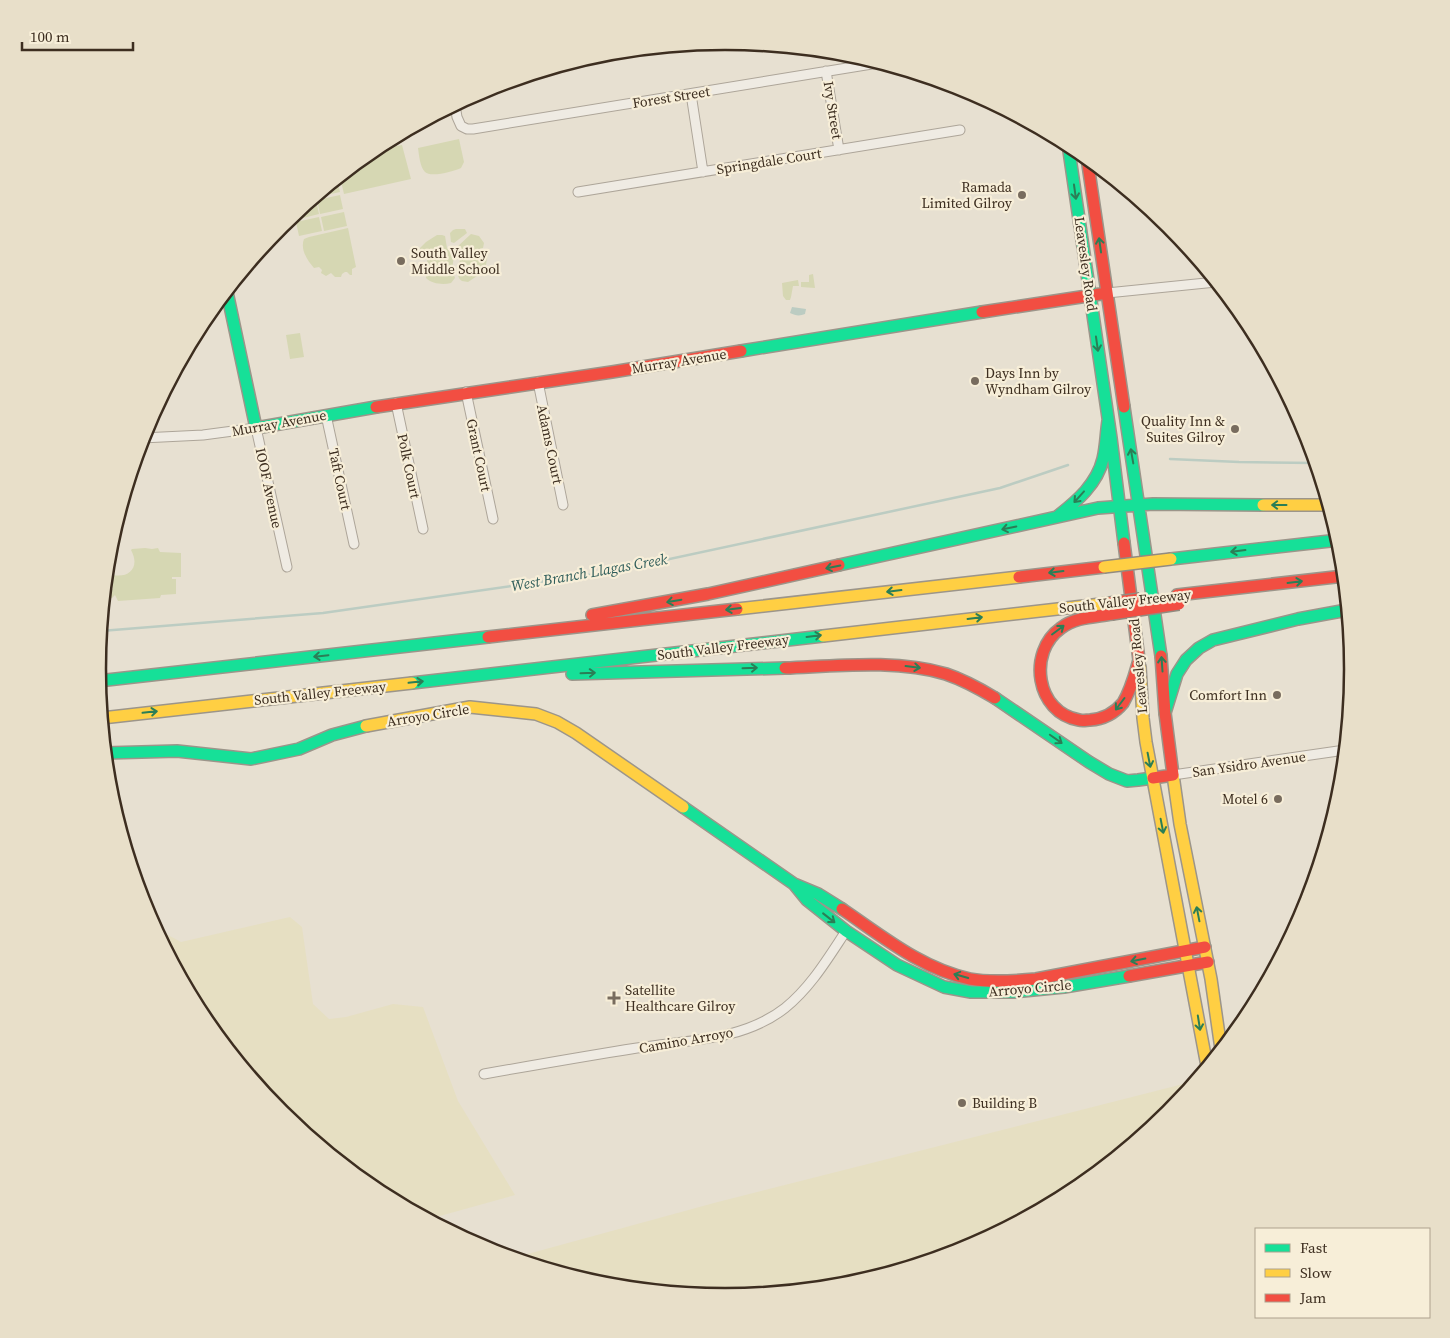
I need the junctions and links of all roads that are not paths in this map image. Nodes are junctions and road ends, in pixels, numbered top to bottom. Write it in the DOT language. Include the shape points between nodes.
graph roads {
  1 [pos="861,66"];
  2 [pos="826,71"];
  3 [pos="691,94"];
  4 [pos="456,111"];
  5 [pos="960,130"];
  6 [pos="840,150"];
  7 [pos="1070,154"];
  8 [pos="1089,168"];
  9 [pos="703,172"];
  10 [pos="578,192"];
  11 [pos="1208,283"];
  12 [pos="1107,293"];
  13 [pos="1090,295"];
  14 [pos="228,300"];
  15 [pos="538,382"];
  16 [pos="466,392"];
  17 [pos="396,403"];
  18 [pos="326,415"];
  19 [pos="1108,421"];
  20 [pos="256,428"];
  21 [pos="151,437"];
  22 [pos="1140,504"];
  23 [pos="563,505"];
  24 [pos="1322,505"];
  25 [pos="1119,506"];
  26 [pos="1056,518"];
  27 [pos="493,519"];
  28 [pos="423,529"];
  29 [pos="1330,541"];
  30 [pos="354,544"];
  31 [pos="287,567"];
  32 [pos="1337,577"];
  33 [pos="1111,608"];
  34 [pos="1341,611"];
  35 [pos="369,650"];
  36 [pos="1139,660"];
  37 [pos="522,670"];
  38 [pos="106,680"];
  39 [pos="1165,713"];
  40 [pos="108,717"];
  41 [pos="1339,751"];
  42 [pos="111,753"];
  43 [pos="1173,775"];
  44 [pos="1153,778"];
  45 [pos="794,884"];
  46 [pos="846,931"];
  47 [pos="1205,947"];
  48 [pos="1186,950"];
  49 [pos="1208,962"];
  50 [pos="1189,966"];
  51 [pos="1220,1040"];
  52 [pos="1206,1058"];
  53 [pos="484,1074"];
  1 -- 2 [label="street, Forest Street"];
  2 -- 3 [label="street, Forest Street"];
  2 -- 6 [label="street, Ivy Street"];
  3 -- 4 [label="street, Forest Street" via="473,129 459,123"];
  3 -- 9 [label="street"];
  5 -- 6 [label="street, Springdale Court"];
  6 -- 9 [label="street, Springdale Court"];
  7 -- 13 [label="main road, Leavesley Road, one-way"];
  12 -- 8 [label="main road, Leavesley Road, one-way"];
  9 -- 10 [label="street, Springdale Court"];
  11 -- 12 [label="street, Murray Avenue"];
  12 -- 13 [label="main road, Murray Avenue"];
  22 -- 12 [label="main road, Leavesley Road, one-way"];
  13 -- 15 [label="main road, Murray Avenue"];
  13 -- 19 [label="main road, Leavesley Road, one-way"];
  14 -- 20 [label="main road, IOOF Avenue"];
  15 -- 16 [label="main road, Murray Avenue"];
  15 -- 23 [label="street, Adams Court"];
  16 -- 17 [label="main road, Murray Avenue"];
  16 -- 27 [label="street, Grant Court"];
  17 -- 18 [label="main road, Murray Avenue"];
  17 -- 28 [label="street, Polk Court"];
  18 -- 20 [label="main road, Murray Avenue"];
  18 -- 30 [label="street, Taft Court"];
  19 -- 25 [label="main road, Leavesley Road"];
  19 -- 26 [label="main road, one-way" via="1102,464 1091,484"];
  20 -- 21 [label="street, Murray Avenue"];
  20 -- 31 [label="street, IOOF Avenue"];
  24 -- 22 [label="main road, one-way"];
  22 -- 25 [label="main road"];
  39 -- 22 [label="main road, Leavesley Road, one-way" via="1158,631"];
  25 -- 26 [label="main road"];
  25 -- 36 [label="main road, Leavesley Road"];
  26 -- 35 [label="main road, one-way" via="676,600"];
  29 -- 35 [label="main road, one-way, bridge"];
  33 -- 32 [label="main road, South Valley Freeway, one-way, bridge"];
  36 -- 33 [label="main road, one-way" via="1129,690 1118,708 1108,716 1076,720 1051,705 1040,677 1041,655 1048,640 1060,628"];
  37 -- 33 [label="main road, South Valley Freeway, one-way"];
  34 -- 39 [label="main road" via="1213,640 1199,648 1177,674"];
  35 -- 38 [label="main road, one-way"];
  36 -- 44 [label="main road, Leavesley Road, one-way" via="1144,726"];
  40 -- 37 [label="main road, South Valley Freeway, one-way"];
  37 -- 44 [label="main road, San Ysidro Avenue, one-way" via="557,675 877,665 931,670 993,696 1103,771 1124,780"];
  39 -- 43 [label="main road, Leavesley Road"];
  41 -- 43 [label="street, San Ysidro Avenue"];
  42 -- 45 [label="main road, Arroyo Circle" via="177,751 251,759 299,749 332,735 366,726 470,707 536,714 576,733"];
  43 -- 44 [label="main road, San Ysidro Avenue"];
  47 -- 43 [label="main road, Leavesley Road, one-way"];
  44 -- 48 [label="main road, Leavesley Road, one-way"];
  45 -- 46 [label="main road, Arroyo Circle, one-way" via="807,900"];
  48 -- 45 [label="main road, Arroyo Circle, one-way" via="1036,979 971,979 918,960 818,894"];
  46 -- 50 [label="main road, Arroyo Circle" via="901,968 944,987 971,992 1064,987"];
  46 -- 53 [label="street, Camino Arroyo" via="814,978 785,1008 766,1021 711,1038"];
  47 -- 48 [label="main road, Arroyo Circle"];
  47 -- 49 [label="main road, Leavesley Road"];
  48 -- 50 [label="main road, Leavesley Road"];
  49 -- 50 [label="main road, Arroyo Circle"];
  49 -- 51 [label="main road, Leavesley Road"];
  50 -- 52 [label="main road, Leavesley Road, one-way"];
}
